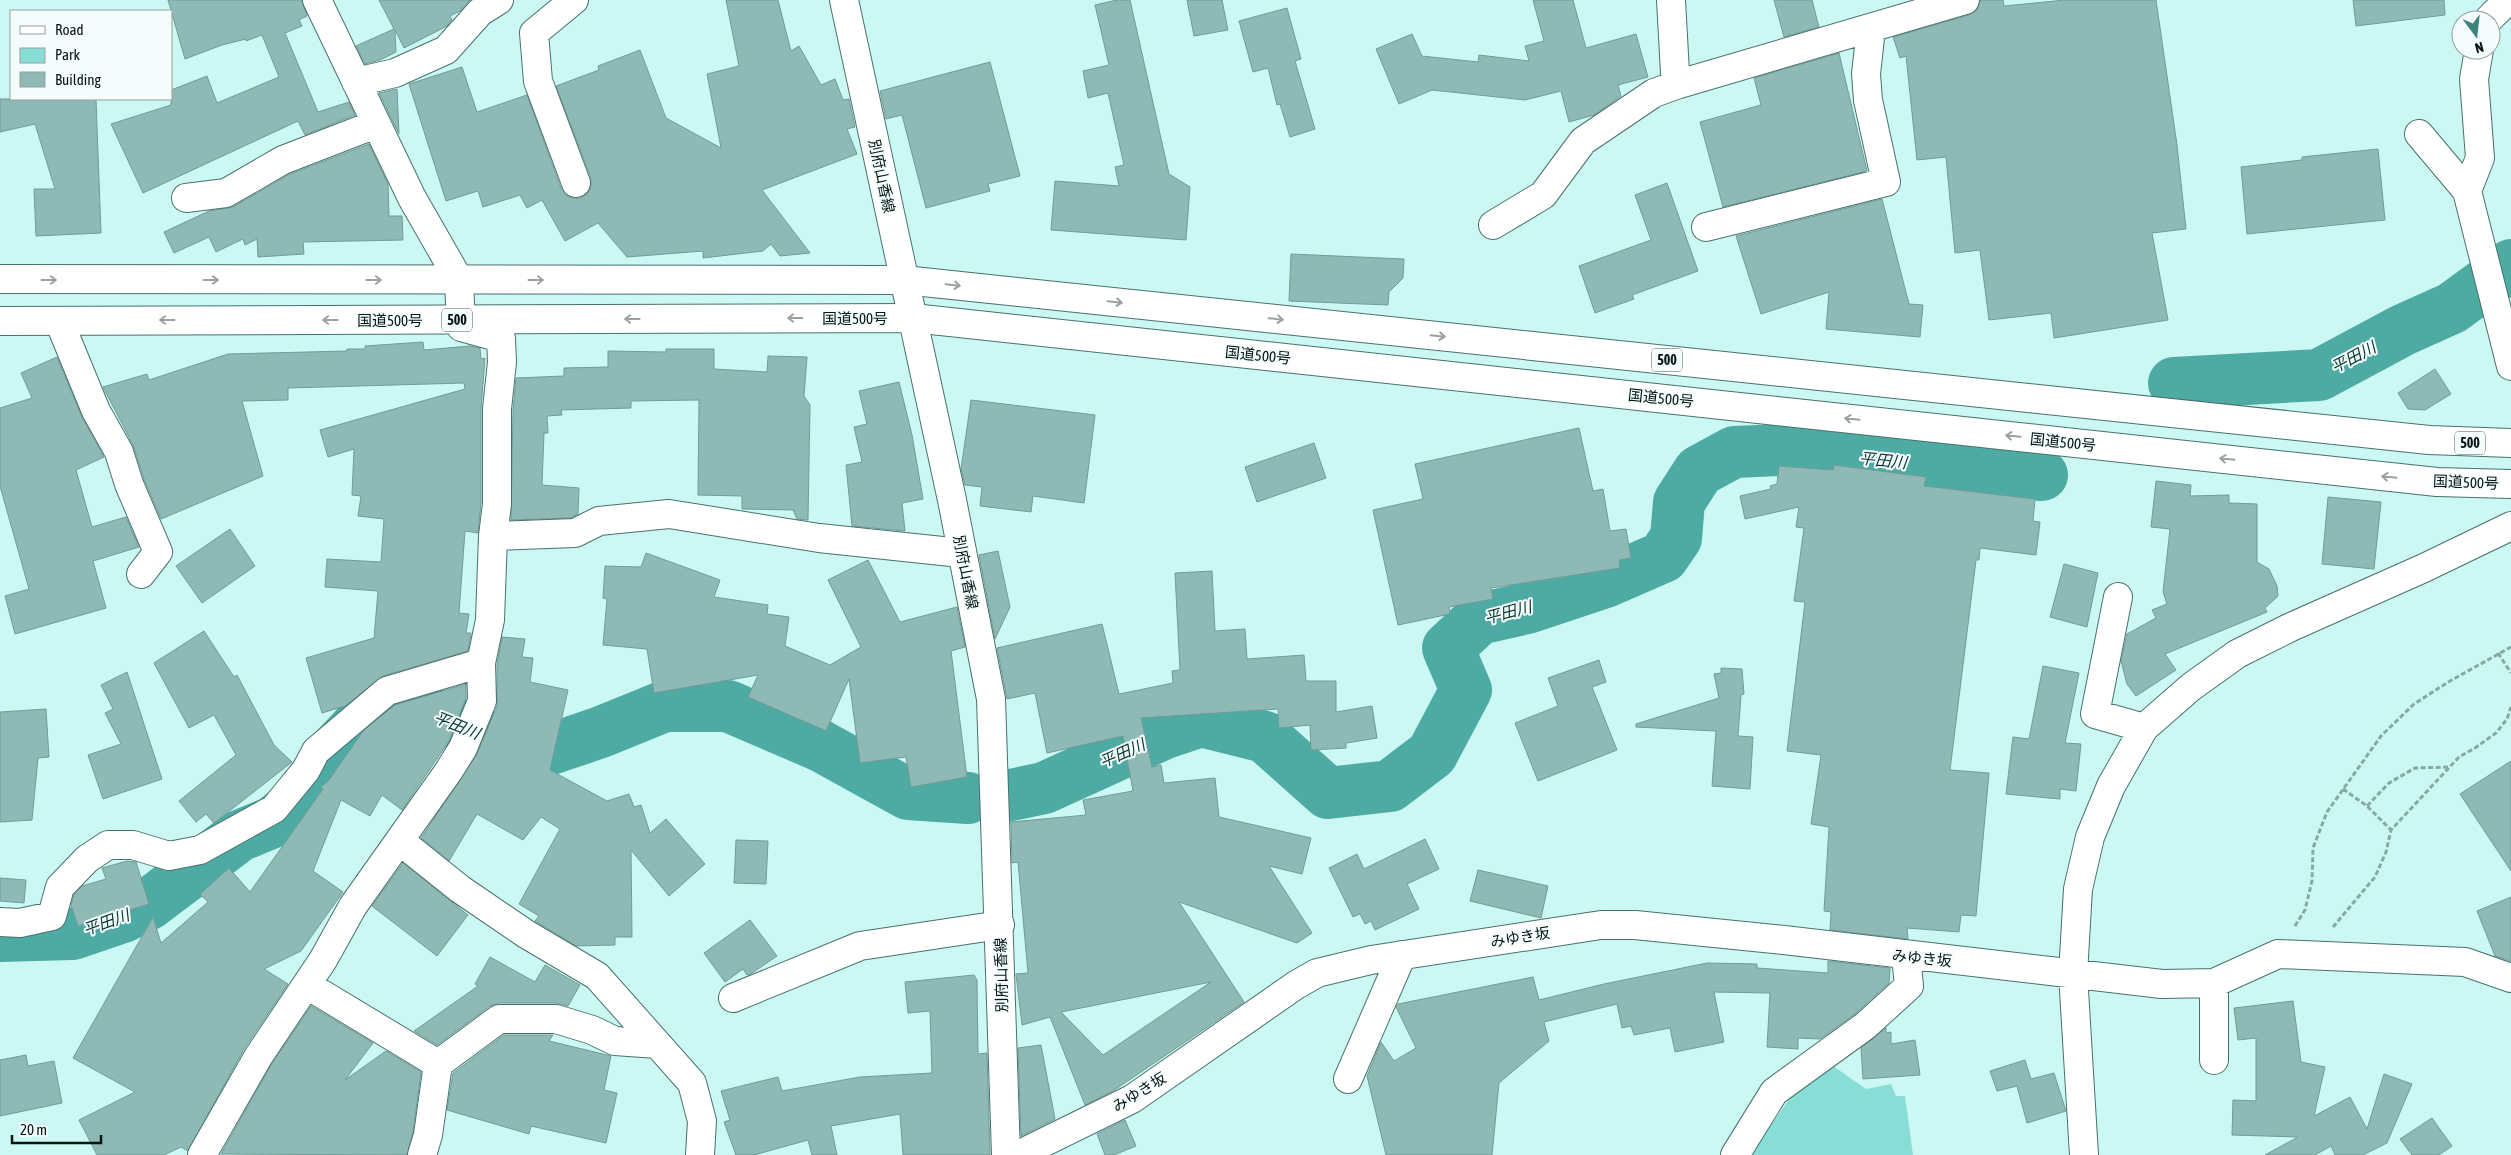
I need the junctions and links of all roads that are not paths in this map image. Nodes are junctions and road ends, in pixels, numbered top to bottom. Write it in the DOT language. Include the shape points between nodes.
graph roads {
  1 [pos="317,0"];
  2 [pos="499,0"];
  3 [pos="574,0"];
  4 [pos="844,0"];
  5 [pos="1671,0"];
  6 [pos="1965,0"];
  7 [pos="1871,29"];
  8 [pos="2478,60"];
  9 [pos="356,82"];
  10 [pos="1679,84"];
  11 [pos="376,124"];
  12 [pos="2419,134"];
  13 [pos="576,183"];
  14 [pos="2467,191"];
  15 [pos="186,198"];
  16 [pos="1492,225"];
  17 [pos="1706,227"];
  18 [pos="0,280"];
  19 [pos="459,280"];
  20 [pos="904,280"];
  21 [pos="913,318"];
  22 [pos="459,320"];
  23 [pos="0,321"];
  24 [pos="59,321"];
  25 [pos="2511,366"];
  26 [pos="2511,443"];
  27 [pos="2511,484"];
  28 [pos="2511,526"];
  29 [pos="493,536"];
  30 [pos="961,553"];
  31 [pos="140,574"];
  32 [pos="2118,597"];
  33 [pos="481,663"];
  34 [pos="2144,728"];
  35 [pos="400,842"];
  36 [pos="0,922"];
  37 [pos="1000,925"];
  38 [pos="1402,955"];
  39 [pos="1906,956"];
  40 [pos="2073,974"];
  41 [pos="2511,978"];
  42 [pos="2214,983"];
  43 [pos="307,984"];
  44 [pos="733,998"];
  45 [pos="657,1044"];
  46 [pos="2214,1060"];
  47 [pos="438,1064"];
  48 [pos="1348,1079"];
  49 [pos="202,1155"];
  50 [pos="422,1155"];
  51 [pos="700,1155"];
  52 [pos="1006,1155"];
  53 [pos="1018,1155"];
  54 [pos="1734,1155"];
  55 [pos="2084,1155"];
  1 -- 9 [label="main road"];
  2 -- 9 [label="main road" via="480,12 446,50 395,74"];
  3 -- 13 [label="main road" via="534,33 538,81"];
  4 -- 20 [label="main road, 別府山香線"];
  5 -- 10 [label="main road" via="1675,74"];
  6 -- 7 [label="main road"];
  7 -- 10 [label="main road"];
  7 -- 17 [label="main road" via="1867,92 1886,182"];
  8 -- 14 [label="main road" via="2474,79 2480,158"];
  9 -- 11 [label="main road"];
  10 -- 16 [label="main road" via="1654,93 1583,141 1543,196"];
  11 -- 15 [label="main road" via="282,160 226,194"];
  11 -- 19 [label="main road" via="412,198"];
  12 -- 14 [label="main road"];
  14 -- 25 [label="main road"];
  18 -- 19 [label="main road, 500, one-way"];
  19 -- 20 [label="main road, 500, one-way"];
  19 -- 22 [label="main road"];
  20 -- 21 [label="main road, 別府山香線"];
  20 -- 26 [label="main road, 500, one-way" via="2429,440"];
  21 -- 22 [label="main road, 国道500号 / 500, one-way"];
  27 -- 21 [label="main road, 国道500号 / 500, one-way" via="2437,482"];
  21 -- 30 [label="main road, 別府山香線"];
  22 -- 24 [label="main road, 国道500号 / 500, one-way"];
  22 -- 29 [label="main road" via="461,327 501,338 497,504"];
  23 -- 24 [label="main road, 国道500号 / 500"];
  24 -- 31 [label="main road" via="96,411 119,452 158,552"];
  28 -- 34 [label="main road" via="2237,654 2191,687"];
  29 -- 30 [label="main road" via="576,533 598,521 669,514 819,538"];
  29 -- 33 [label="main road" via="490,620"];
  30 -- 37 [label="main road, 別府山香線" via="991,699"];
  32 -- 34 [label="main road" via="2094,714"];
  33 -- 35 [label="main road" via="482,701 463,748"];
  33 -- 36 [label="main road" via="387,691 316,751 306,770 274,809 200,850 168,856 133,845 108,845 86,858 60,887 52,916 20,923"];
  34 -- 40 [label="main road" via="2111,786 2090,837 2078,889"];
  35 -- 43 [label="main road" via="353,906"];
  35 -- 45 [label="main road" via="460,889 526,934 597,976"];
  37 -- 44 [label="main road" via="860,946"];
  37 -- 52 [label="main road, 別府山香線"];
  38 -- 39 [label="main road, みゆき坂" via="1601,925 1635,925"];
  38 -- 48 [label="main road"];
  38 -- 53 [label="main road, みゆき坂" via="1318,973 1132,1099"];
  39 -- 40 [label="main road, みゆき坂"];
  39 -- 54 [label="main road" via="1909,986 1865,1026 1774,1092"];
  40 -- 42 [label="main road, みゆき坂" via="2162,984"];
  40 -- 55 [label="main road"];
  41 -- 42 [label="main road" via="2465,962 2278,954"];
  42 -- 46 [label="main road"];
  43 -- 47 [label="main road"];
  43 -- 49 [label="main road" via="258,1056"];
  45 -- 47 [label="main road" via="615,1041 556,1019 499,1019"];
  45 -- 51 [label="main road" via="692,1083 702,1121"];
  47 -- 50 [label="main road"];
}
